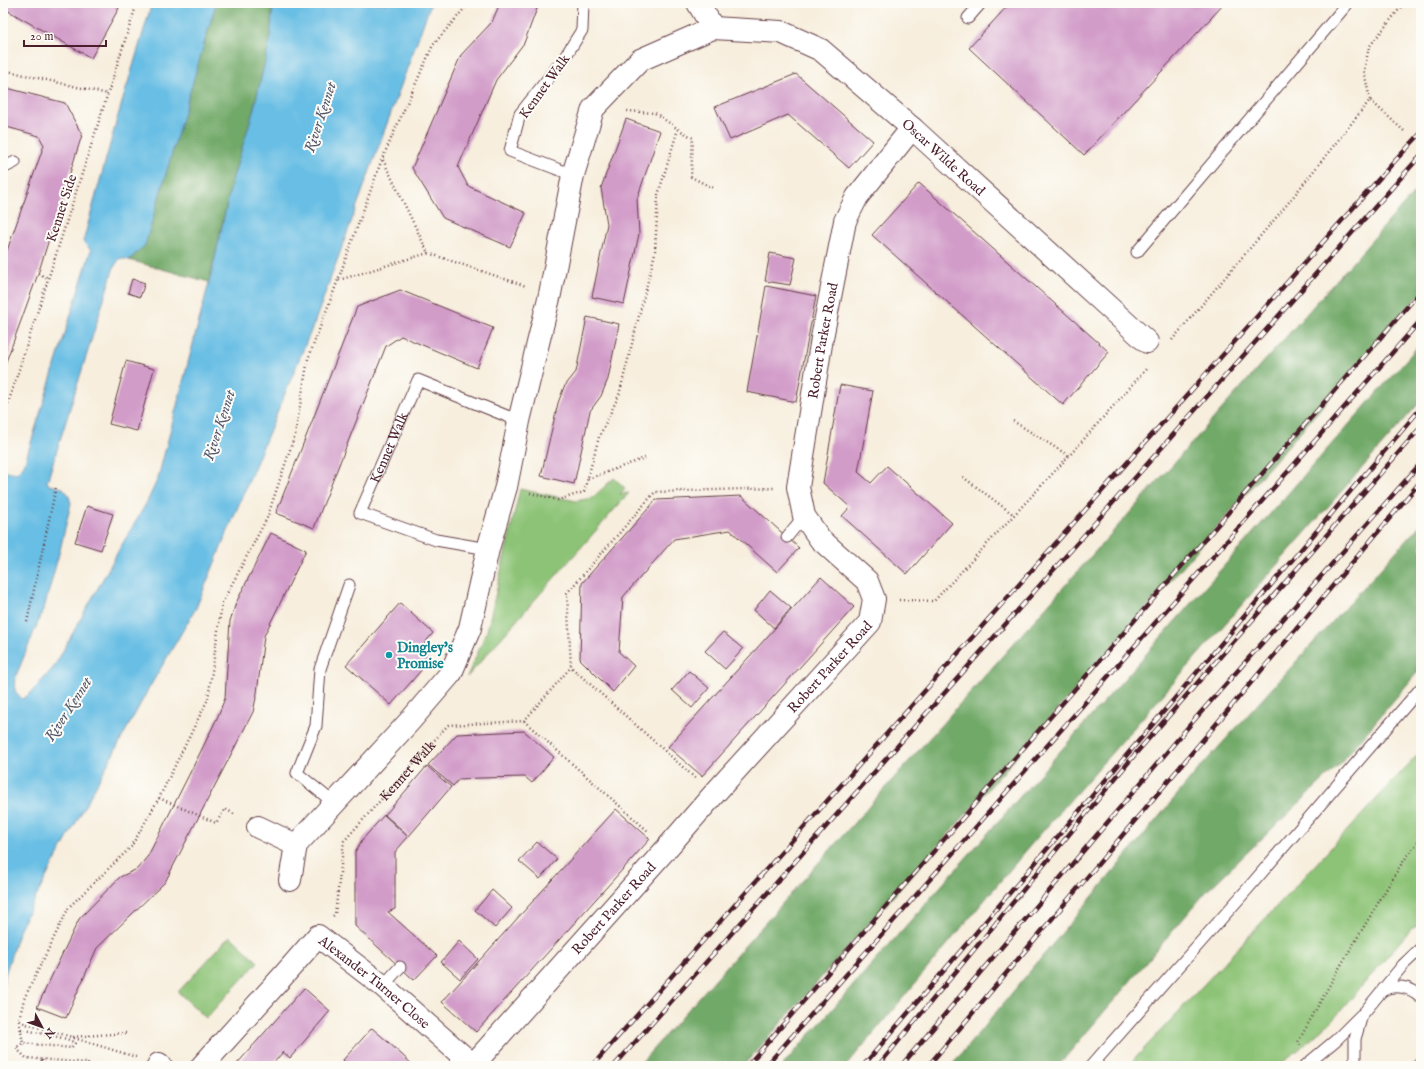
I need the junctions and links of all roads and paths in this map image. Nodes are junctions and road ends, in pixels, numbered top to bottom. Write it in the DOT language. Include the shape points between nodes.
graph roads {
  1 [pos="137,3"];
  2 [pos="469,3"];
  3 [pos="583,3"];
  4 [pos="698,3"];
  5 [pos="981,3"];
  6 [pos="1348,3"];
  7 [pos="1404,3"];
  8 [pos="968,18"];
  9 [pos="713,28"];
  10 [pos="3,70"];
  11 [pos="108,94"];
  12 [pos="1370,100"];
  13 [pos="592,109"];
  14 [pos="912,128"];
  15 [pos="678,129"];
  16 [pos="382,159"];
  17 [pos="15,162"];
  18 [pos="3,168"];
  19 [pos="573,175"];
  20 [pos="713,188"];
  21 [pos="1137,252"];
  22 [pos="428,253"];
  23 [pos="38,274"];
  24 [pos="49,278"];
  25 [pos="338,280"];
  26 [pos="550,294"];
  27 [pos="1147,342"];
  28 [pos="3,419"];
  29 [pos="519,421"];
  30 [pos="1013,421"];
  31 [pos="1069,456"];
  32 [pos="645,458"];
  33 [pos="963,477"];
  34 [pos="588,479"];
  35 [pos="56,487"];
  36 [pos="506,487"];
  37 [pos="798,488"];
  38 [pos="1014,515"];
  39 [pos="804,516"];
  40 [pos="787,537"];
  41 [pos="488,549"];
  42 [pos="349,585"];
  43 [pos="28,622"];
  44 [pos="571,667"];
  45 [pos="1421,688"];
  46 [pos="524,721"];
  47 [pos="714,794"];
  48 [pos="159,798"];
  49 [pos="334,803"];
  50 [pos="258,827"];
  51 [pos="1421,838"];
  52 [pos="296,845"];
  53 [pos="667,848"];
  54 [pos="290,880"];
  55 [pos="318,936"];
  56 [pos="1421,948"];
  57 [pos="400,967"];
  58 [pos="383,986"];
  59 [pos="1379,993"];
  60 [pos="1421,997"];
  61 [pos="1362,1014"];
  62 [pos="19,1020"];
  63 [pos="21,1028"];
  64 [pos="126,1033"];
  65 [pos="72,1037"];
  66 [pos="1298,1042"];
  67 [pos="23,1043"];
  68 [pos="42,1060"];
  69 [pos="1421,1061"];
  70 [pos="159,1065"];
  71 [pos="472,1065"];
  72 [pos="42,1066"];
  73 [pos="88,1066"];
  74 [pos="202,1066"];
  75 [pos="1091,1066"];
  76 [pos="1305,1066"];
  77 [pos="1354,1066"];
  78 [pos="1417,1066"];
  1 -- 11 [label="path, Kennet Side"];
  2 -- 16 [label="path" via="433,45"];
  3 -- 19 [label="lane, Kennet Walk" via="582,30 565,57 520,114 510,151"];
  4 -- 9 [label="street"];
  5 -- 8 [label="lane"];
  6 -- 21 [label="lane"];
  7 -- 12 [label="path" via="1369,47 1364,71"];
  9 -- 13 [label="street" via="640,60"];
  9 -- 14 [label="street, Oscar Wilde Road" via="781,32 821,50"];
  10 -- 11 [label="path"];
  11 -- 24 [label="path, Kennet Side"];
  13 -- 15 [label="path" via="655,113"];
  13 -- 19 [label="street"];
  14 -- 27 [label="street, Oscar Wilde Road"];
  14 -- 37 [label="street, Robert Parker Road" via="857,197 845,221 822,338"];
  15 -- 20 [label="path" via="692,138 691,177"];
  15 -- 34 [label="path" via="658,195 655,252 619,395 599,437"];
  16 -- 22 [label="path"];
  16 -- 25 [label="path"];
  17 -- 18 [label="lane"];
  19 -- 26 [label="street"];
  22 -- 25 [label="path"];
  22 -- 26 [label="path"];
  23 -- 24 [label="path"];
  24 -- 28 [label="path, Kennet Side"];
  25 -- 48 [label="path" via="308,359 295,435 267,518 222,603 208,699"];
  26 -- 29 [label="street"];
  29 -- 36 [label="street"];
  29 -- 41 [label="lane, Kennet Walk" via="418,380 360,513 436,540"];
  30 -- 31 [label="path"];
  32 -- 34 [label="path"];
  33 -- 38 [label="path"];
  34 -- 36 [label="path" via="584,492 558,500"];
  35 -- 43 [label="path"];
  36 -- 41 [label="street"];
  37 -- 39 [label="street, Robert Parker Road"];
  37 -- 44 [label="path" via="655,492 567,593"];
  39 -- 40 [label="lane"];
  39 -- 47 [label="street, Robert Parker Road" via="820,539 867,581 874,599 870,622"];
  41 -- 49 [label="street" via="470,628 451,673"];
  42 -- 49 [label="lane" via="320,669 316,726 297,773"];
  44 -- 46 [label="path"];
  44 -- 47 [label="path"];
  45 -- 75 [label="lane"];
  46 -- 53 [label="path"];
  46 -- 55 [label="path, Kennet Walk" via="448,724 344,841 335,914"];
  47 -- 53 [label="street, Robert Parker Road"];
  48 -- 50 [label="path" via="216,823 225,809"];
  48 -- 62 [label="path" via="131,847 68,907 24,999"];
  49 -- 52 [label="street"];
  50 -- 52 [label="street"];
  51 -- 66 [label="path" via="1402,862"];
  52 -- 54 [label="street"];
  53 -- 71 [label="street, Robert Parker Road"];
  55 -- 58 [label="street, Alexander Turner Close"];
  55 -- 74 [label="street, Alexander Turner Close"];
  56 -- 59 [label="lane"];
  57 -- 58 [label="lane"];
  58 -- 71 [label="street, Alexander Turner Close"];
  59 -- 60 [label="lane" via="1385,989 1398,987 1411,990"];
  59 -- 61 [label="lane"];
  61 -- 76 [label="lane"];
  61 -- 77 [label="lane" via="1355,1039"];
  62 -- 63 [label="path"];
  62 -- 65 [label="path"];
  63 -- 67 [label="path"];
  63 -- 67 [label="path" via="75,1043 71,1048"];
  64 -- 65 [label="path"];
  65 -- 70 [label="path"];
  67 -- 68 [label="path" via="16,1048 26,1058"];
  68 -- 72 [label="path"];
  68 -- 73 [label="path" via="88,1063"];
  69 -- 78 [label="lane"];
}
